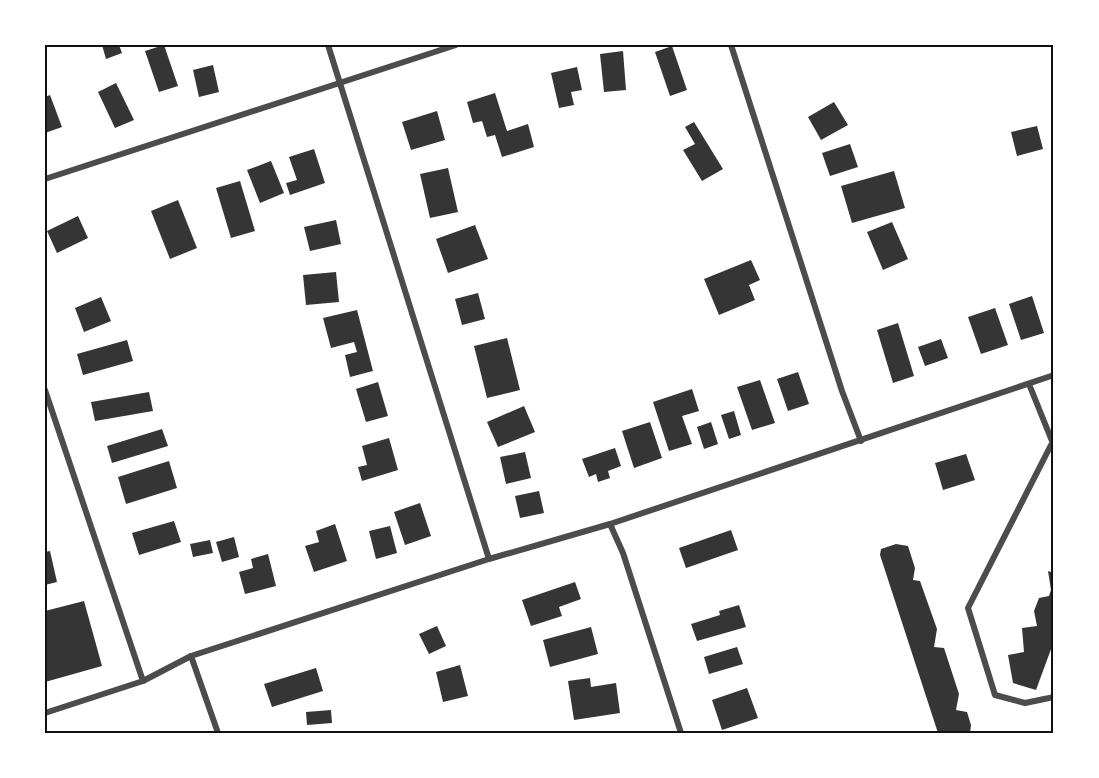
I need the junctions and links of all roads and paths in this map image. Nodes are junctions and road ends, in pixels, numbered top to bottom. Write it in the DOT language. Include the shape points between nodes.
graph roads {
  1 [pos="328,45"];
  2 [pos="456,45"];
  3 [pos="731,45"];
  4 [pos="341,84"];
  5 [pos="45,179"];
  6 [pos="1054,375"];
  7 [pos="1029,384"];
  8 [pos="45,390"];
  9 [pos="861,441"];
  10 [pos="1053,446"];
  11 [pos="610,524"];
  12 [pos="489,559"];
  13 [pos="191,656"];
  14 [pos="143,681"];
  15 [pos="1054,697"];
  16 [pos="45,713"];
  17 [pos="218,733"];
  18 [pos="681,733"];
  1 -- 4 [label="street"];
  2 -- 4 [label="street"];
  3 -- 9 [label="street"];
  4 -- 5 [label="street"];
  4 -- 12 [label="street"];
  6 -- 7 [label="street"];
  7 -- 9 [label="street"];
  7 -- 10 [label="street"];
  8 -- 14 [label="street"];
  9 -- 11 [label="street"];
  10 -- 15 [label="street" via="968,608 995,695 1025,703"];
  11 -- 12 [label="street"];
  11 -- 18 [label="street"];
  12 -- 13 [label="street"];
  13 -- 14 [label="street"];
  13 -- 17 [label="street"];
  14 -- 16 [label="street"];
}
